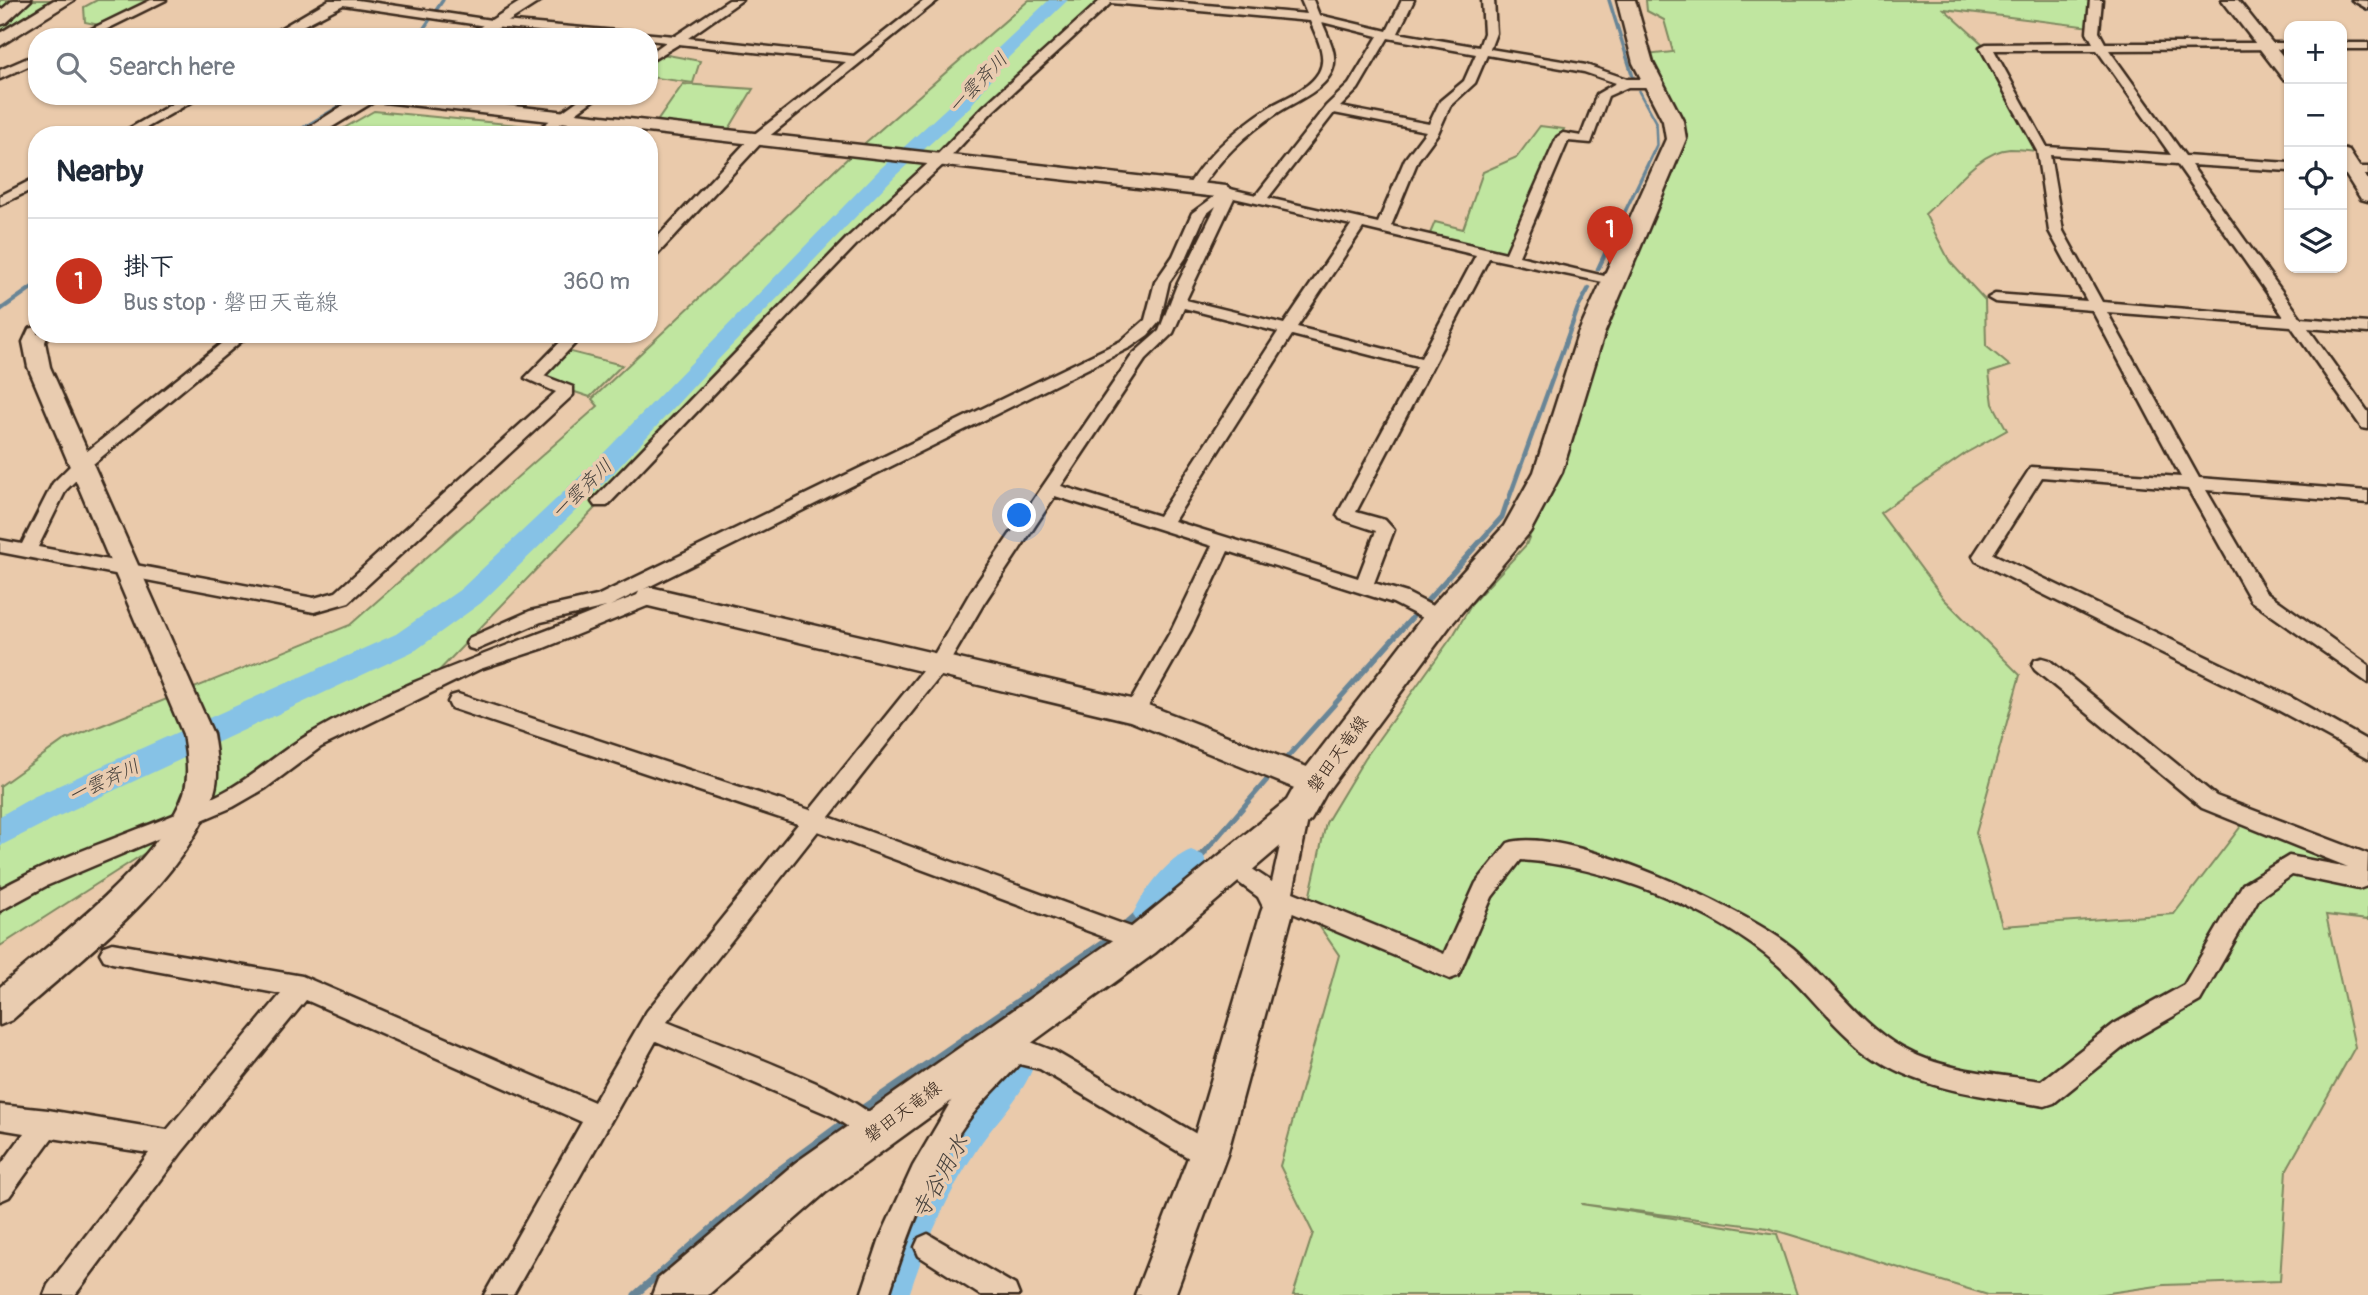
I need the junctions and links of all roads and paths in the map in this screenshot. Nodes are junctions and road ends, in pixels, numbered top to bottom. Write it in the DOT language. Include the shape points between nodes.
graph roads {
  1 [pos="23,0"];
  2 [pos="66,0"];
  3 [pos="160,0"];
  4 [pos="335,0"];
  5 [pos="343,0"];
  6 [pos="534,0"];
  7 [pos="736,0"];
  8 [pos="932,0"];
  9 [pos="1110,0"];
  10 [pos="1307,0"];
  11 [pos="1408,0"];
  12 [pos="1488,0"];
  13 [pos="1626,0"];
  14 [pos="2096,0"];
  15 [pos="2230,0"];
  16 [pos="2358,0"];
  17 [pos="2368,6"];
  18 [pos="1314,18"];
  19 [pos="0,20"];
  20 [pos="495,23"];
  21 [pos="100,28"];
  22 [pos="289,28"];
  23 [pos="487,28"];
  24 [pos="549,28"];
  25 [pos="1388,35"];
  26 [pos="658,38"];
  27 [pos="1,40"];
  28 [pos="677,40"];
  29 [pos="28,42"];
  30 [pos="2266,46"];
  31 [pos="2284,46"];
  32 [pos="2347,46"];
  33 [pos="2368,46"];
  34 [pos="2101,47"];
  35 [pos="1484,50"];
  36 [pos="658,52"];
  37 [pos="858,60"];
  38 [pos="28,61"];
  39 [pos="2284,69"];
  40 [pos="0,75"];
  41 [pos="1639,83"];
  42 [pos="179,105"];
  43 [pos="358,105"];
  44 [pos="454,105"];
  45 [pos="579,105"];
  46 [pos="1330,109"];
  47 [pos="561,117"];
  48 [pos="141,126"];
  49 [pos="321,126"];
  50 [pos="548,126"];
  51 [pos="641,126"];
  52 [pos="658,128"];
  53 [pos="1434,129"];
  54 [pos="757,139"];
  55 [pos="2043,152"];
  56 [pos="940,160"];
  57 [pos="2180,160"];
  58 [pos="2284,167"];
  59 [pos="2350,167"];
  60 [pos="28,186"];
  61 [pos="1194,188"];
  62 [pos="1227,193"];
  63 [pos="2368,195"];
  64 [pos="0,201"];
  65 [pos="1258,201"];
  66 [pos="1359,223"];
  67 [pos="1383,229"];
  68 [pos="658,245"];
  69 [pos="1485,252"];
  70 [pos="1511,259"];
  71 [pos="1612,282"];
  72 [pos="1995,298"];
  73 [pos="1177,302"];
  74 [pos="2098,308"];
  75 [pos="2297,323"];
  76 [pos="2368,328"];
  77 [pos="1288,329"];
  78 [pos="34,343"];
  79 [pos="230,343"];
  80 [pos="567,343"];
  81 [pos="1425,365"];
  82 [pos="2368,424"];
  83 [pos="81,465"];
  84 [pos="2194,482"];
  85 [pos="1052,489"];
  86 [pos="2368,497"];
  87 [pos="601,502"];
  88 [pos="1164,523"];
  89 [pos="1223,542"];
  90 [pos="0,546"];
  91 [pos="27,551"];
  92 [pos="128,571"];
  93 [pos="1364,586"];
  94 [pos="650,597"];
  95 [pos="601,602"];
  96 [pos="1439,618"];
  97 [pos="475,654"];
  98 [pos="938,665"];
  99 [pos="2042,665"];
  100 [pos="2368,675"];
  101 [pos="458,702"];
  102 [pos="1135,711"];
  103 [pos="2368,751"];
  104 [pos="1307,796"];
  105 [pos="188,816"];
  106 [pos="814,820"];
  107 [pos="2367,864"];
  108 [pos="1234,866"];
  109 [pos="0,901"];
  110 [pos="1279,904"];
  111 [pos="1142,942"];
  112 [pos="112,953"];
  113 [pos="302,988"];
  114 [pos="0,1009"];
  115 [pos="650,1027"];
  116 [pos="1010,1045"];
  117 [pos="0,1117"];
  118 [pos="599,1117"];
  119 [pos="48,1122"];
  120 [pos="875,1132"];
  121 [pos="172,1144"];
  122 [pos="1208,1154"];
  123 [pos="0,1188"];
  124 [pos="928,1247"];
  125 [pos="58,1295"];
  126 [pos="498,1295"];
  127 [pos="674,1295"];
  128 [pos="874,1295"];
  129 [pos="1005,1295"];
  130 [pos="1155,1295"];
  1 -- 19 [label="street"];
  2 -- 27 [label="street"];
  3 -- 21 [label="street"];
  4 -- 5 [label="street"];
  5 -- 20 [label="street"];
  5 -- 22 [label="street"];
  6 -- 20 [label="street"];
  7 -- 28 [label="street"];
  8 -- 37 [label="street"];
  9 -- 18 [label="street"];
  9 -- 56 [label="street" via="988,109"];
  10 -- 18 [label="street"];
  11 -- 25 [label="street"];
  12 -- 35 [label="street" via="1490,33"];
  13 -- 41 [label="main road, 磐田天竜線" via="1643,63"];
  14 -- 34 [label="street" via="2092,32"];
  15 -- 30 [label="street"];
  16 -- 17 [label="street"];
  18 -- 25 [label="street"];
  18 -- 61 [label="street" via="1329,55 1325,73 1222,151"];
  20 -- 23 [label="street"];
  20 -- 24 [label="street"];
  25 -- 35 [label="street"];
  25 -- 46 [label="street" via="1354,86"];
  26 -- 28 [label="street"];
  27 -- 29 [label="street"];
  28 -- 36 [label="street"];
  28 -- 37 [label="street"];
  30 -- 31 [label="street"];
  30 -- 34 [label="street"];
  30 -- 39 [label="street"];
  32 -- 33 [label="street"];
  34 -- 55 [label="street" via="1986,47"];
  34 -- 57 [label="street"];
  35 -- 41 [label="street"];
  35 -- 53 [label="street" via="1469,83 1444,104"];
  37 -- 54 [label="street"];
  38 -- 40 [label="street"];
  41 -- 70 [label="street" via="1603,94 1586,140 1563,137"];
  41 -- 71 [label="main road, 磐田天竜線" via="1673,121 1676,139"];
  42 -- 48 [label="street"];
  43 -- 49 [label="street"];
  44 -- 47 [label="street"];
  45 -- 47 [label="street"];
  46 -- 53 [label="street"];
  46 -- 65 [label="street"];
  47 -- 50 [label="street"];
  47 -- 51 [label="street"];
  52 -- 54 [label="street"];
  53 -- 67 [label="street" via="1412,159"];
  54 -- 56 [label="street"];
  54 -- 68 [label="street"];
  55 -- 57 [label="street"];
  55 -- 74 [label="street" via="2056,231"];
  56 -- 61 [label="street"];
  56 -- 87 [label="street" via="852,241"];
  57 -- 58 [label="street"];
  57 -- 75 [label="street"];
  59 -- 63 [label="street"];
  60 -- 64 [label="street"];
  61 -- 62 [label="street"];
  62 -- 65 [label="street"];
  62 -- 73 [label="street"];
  62 -- 95 [label="street" via="1199,213 1180,256 1162,282 1152,321 1126,344"];
  65 -- 66 [label="street"];
  66 -- 67 [label="street"];
  66 -- 77 [label="street"];
  67 -- 69 [label="street"];
  69 -- 70 [label="street"];
  69 -- 81 [label="street"];
  70 -- 71 [label="street"];
  71 -- 96 [label="main road, 磐田天竜線" via="1548,472 1515,533"];
  72 -- 74 [label="street"];
  73 -- 77 [label="street"];
  73 -- 85 [label="street" via="1164,333 1139,357"];
  74 -- 75 [label="street"];
  74 -- 84 [label="street"];
  75 -- 76 [label="street"];
  75 -- 82 [label="street"];
  77 -- 81 [label="street"];
  77 -- 88 [label="street"];
  78 -- 83 [label="street" via="39,367"];
  79 -- 83 [label="street"];
  80 -- 92 [label="street" via="533,378 567,391 342,597 314,605"];
  81 -- 93 [label="street" via="1346,515 1385,530"];
  83 -- 91 [label="street" via="59,487"];
  83 -- 92 [label="street"];
  84 -- 86 [label="street"];
  84 -- 100 [label="street" via="2258,596"];
  84 -- 103 [label="street" via="2037,471 1982,556 2285,704"];
  85 -- 88 [label="street"];
  85 -- 98 [label="street" via="977,597"];
  88 -- 89 [label="street"];
  89 -- 93 [label="street"];
  89 -- 102 [label="street"];
  90 -- 91 [label="street"];
  91 -- 92 [label="street"];
  92 -- 105 [label="street" via="198,734 201,783"];
  93 -- 96 [label="street"];
  94 -- 97 [label="street" via="537,643"];
  94 -- 98 [label="street"];
  95 -- 97 [label="street"];
  96 -- 104 [label="main road, 磐田天竜線"];
  97 -- 105 [label="street" via="314,741 226,801"];
  98 -- 102 [label="street"];
  98 -- 106 [label="street"];
  99 -- 107 [label="street" via="2210,802"];
  101 -- 106 [label="street"];
  102 -- 104 [label="street"];
  104 -- 108 [label="main road, 磐田天竜線"];
  104 -- 110 [label="street"];
  105 -- 109 [label="street" via="38,878"];
  105 -- 114 [label="street" via="162,858"];
  106 -- 111 [label="street"];
  106 -- 115 [label="street"];
  107 -- 110 [label="street" via="2359,878 2289,865 2251,891 2192,993 2123,1032 2045,1094 1930,1071 1897,1058 1847,1020 1771,946 1715,911 1629,875 1540,850 1516,850 1495,869 1481,891 1450,968"];
  108 -- 110 [label="street"];
  108 -- 111 [label="main road, 磐田天竜線"];
  110 -- 122 [label="street"];
  111 -- 116 [label="main road, 磐田天竜線"];
  112 -- 113 [label="street"];
  113 -- 118 [label="street"];
  113 -- 121 [label="street"];
  115 -- 118 [label="street"];
  115 -- 120 [label="street" via="841,1107"];
  116 -- 120 [label="main road, 磐田天竜線"];
  116 -- 122 [label="street" via="1045,1059"];
  116 -- 128 [label="street" via="962,1107 922,1174"];
  117 -- 119 [label="street"];
  118 -- 126 [label="street"];
  119 -- 121 [label="street"];
  119 -- 123 [label="street"];
  120 -- 127 [label="main road, 磐田天竜線" via="810,1178"];
  121 -- 125 [label="street"];
  122 -- 130 [label="street"];
  124 -- 129 [label="street"];
}
